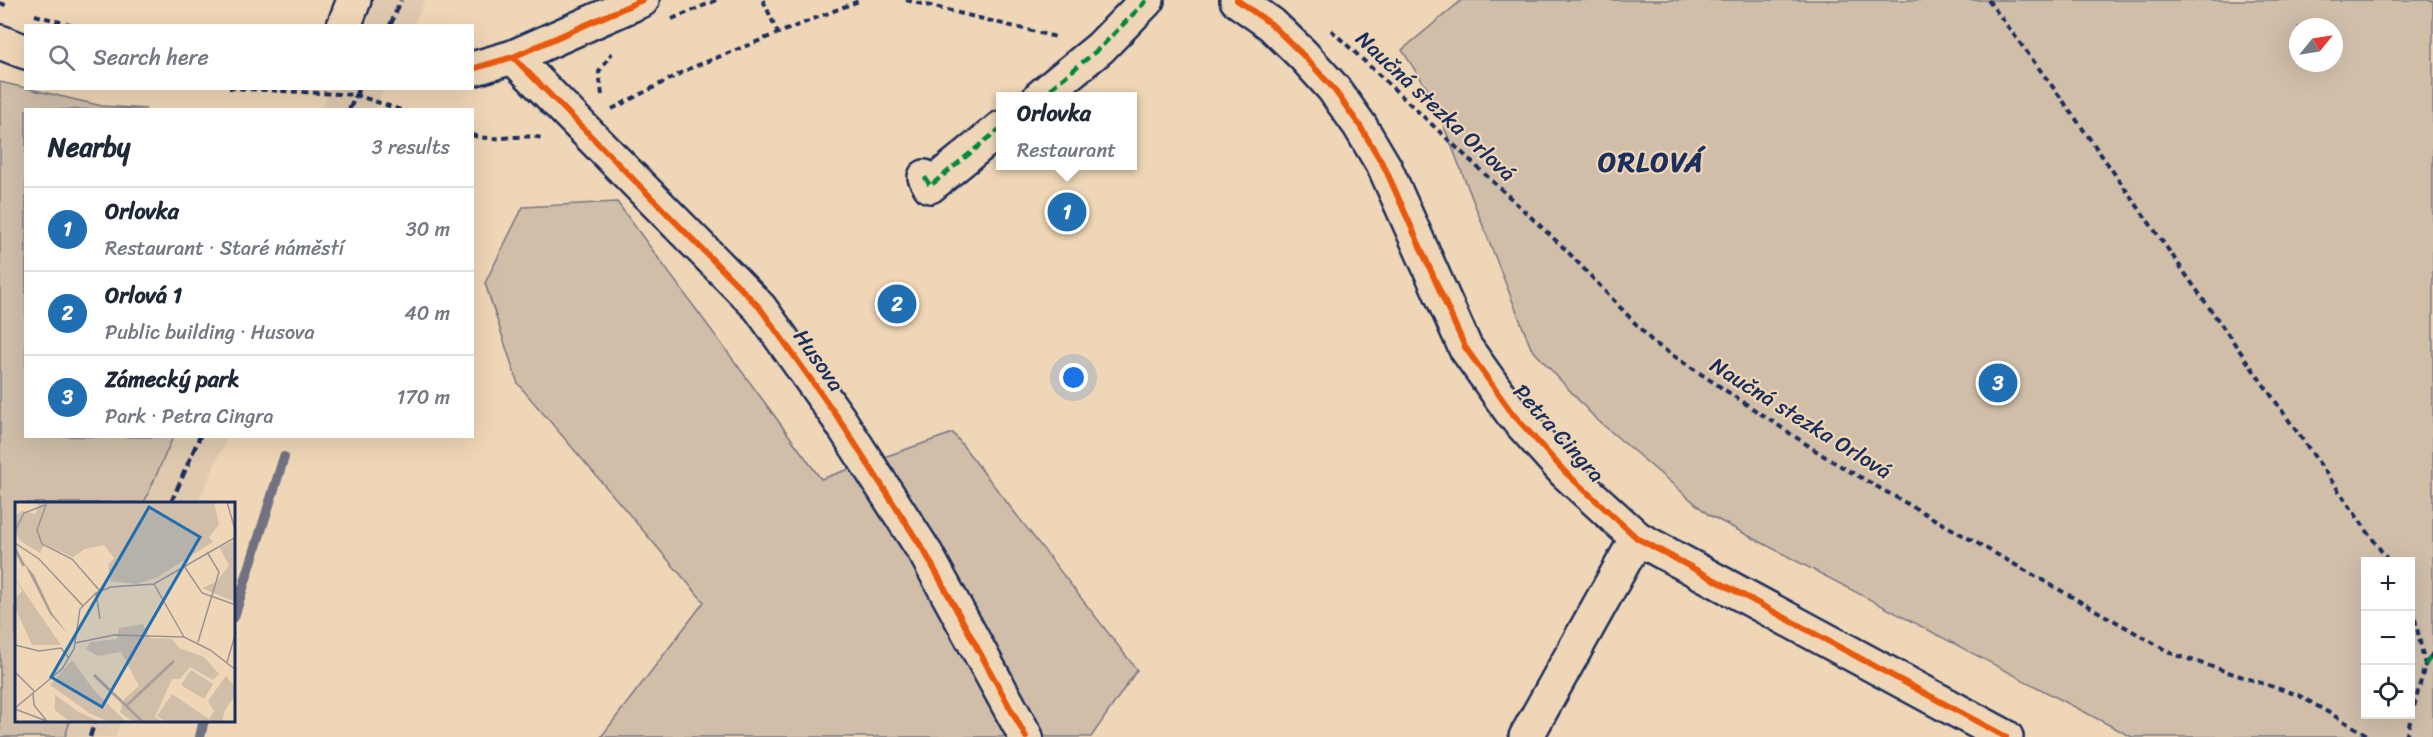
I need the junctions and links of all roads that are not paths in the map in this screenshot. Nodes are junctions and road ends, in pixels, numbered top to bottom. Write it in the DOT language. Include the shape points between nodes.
graph roads {
  1 [pos="354,0"];
  2 [pos="642,0"];
  3 [pos="1147,0"];
  4 [pos="1237,0"];
  5 [pos="345,24"];
  6 [pos="0,42"];
  7 [pos="24,51"];
  8 [pos="513,57"];
  9 [pos="474,68"];
  10 [pos="1045,92"];
  11 [pos="996,132"];
  12 [pos="925,177"];
  13 [pos="1637,538"];
  14 [pos="1026,737"];
  15 [pos="1526,737"];
  16 [pos="2006,737"];
  1 -- 5 [label="street"];
  2 -- 8 [label="street"];
  3 -- 10 [label="street" via="1100,48"];
  4 -- 13 [label="street, Petra Cingra" via="1271,24 1303,55 1360,126 1385,168 1465,347 1512,413 1565,472"];
  6 -- 7 [label="street"];
  8 -- 9 [label="street"];
  8 -- 14 [label="street, Husova" via="760,308 926,554"];
  11 -- 12 [label="street" via="930,186"];
  13 -- 15 [label="street"];
  13 -- 16 [label="street, Petra Cingra"];
}
